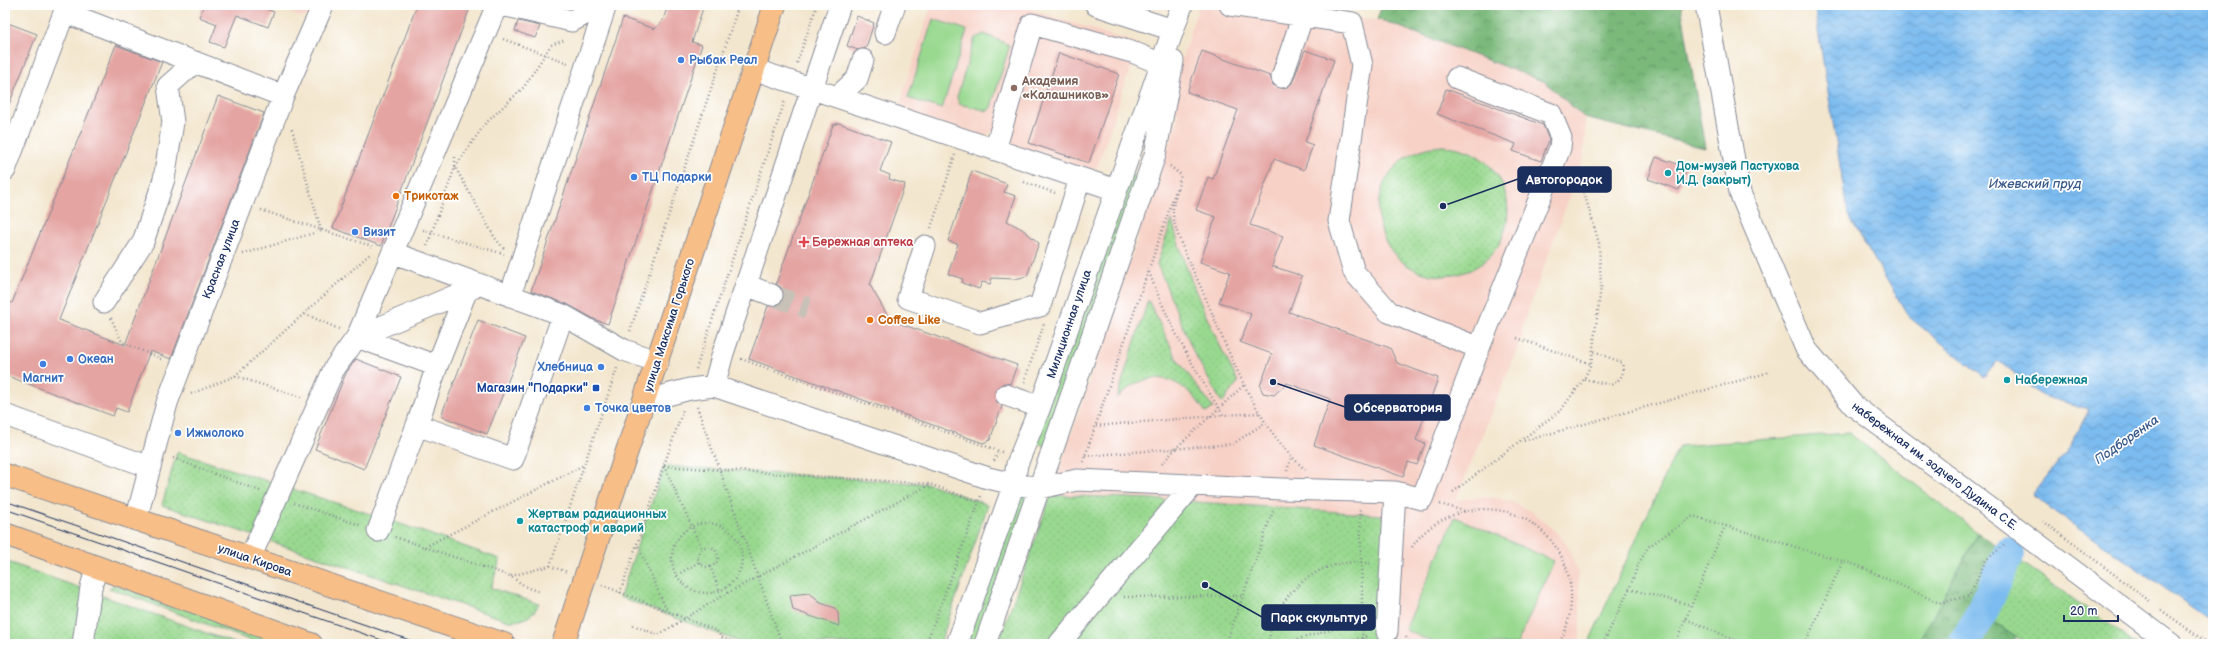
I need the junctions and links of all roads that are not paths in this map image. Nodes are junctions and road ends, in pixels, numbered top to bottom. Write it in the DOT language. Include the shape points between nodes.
graph roads {
  1 [pos="323,5"];
  2 [pos="497,5"];
  3 [pos="502,5"];
  4 [pos="602,5"];
  5 [pos="606,5"];
  6 [pos="775,5"];
  7 [pos="840,5"];
  8 [pos="895,5"];
  9 [pos="1096,5"];
  10 [pos="1183,5"];
  11 [pos="1230,5"];
  12 [pos="1706,5"];
  13 [pos="66,8"];
  14 [pos="1303,15"];
  15 [pos="1173,30"];
  16 [pos="885,33"];
  17 [pos="863,60"];
  18 [pos="195,62"];
  19 [pos="1161,64"];
  20 [pos="753,69"];
  21 [pos="1282,77"];
  22 [pos="1457,78"];
  23 [pos="813,89"];
  24 [pos="283,96"];
  25 [pos="837,97"];
  26 [pos="995,150"];
  27 [pos="5,170"];
  28 [pos="1080,179"];
  29 [pos="1116,190"];
  30 [pos="925,246"];
  31 [pos="394,253"];
  32 [pos="746,285"];
  33 [pos="473,288"];
  34 [pos="772,295"];
  35 [pos="510,296"];
  36 [pos="104,302"];
  37 [pos="562,315"];
  38 [pos="357,337"];
  39 [pos="1479,348"];
  40 [pos="658,362"];
  41 [pos="437,366"];
  42 [pos="714,386"];
  43 [pos="1006,395"];
  44 [pos="644,401"];
  45 [pos="1040,407"];
  46 [pos="5,415"];
  47 [pos="417,425"];
  48 [pos="152,459"];
  49 [pos="1015,474"];
  50 [pos="5,475"];
  51 [pos="1193,485"];
  52 [pos="1040,488"];
  53 [pos="1395,492"];
  54 [pos="136,520"];
  55 [pos="378,531"];
  56 [pos="5,534"];
  57 [pos="250,558"];
  58 [pos="97,567"];
  59 [pos="1393,626"];
  60 [pos="82,642"];
  61 [pos="311,644"];
  62 [pos="504,644"];
  63 [pos="563,644"];
  64 [pos="957,644"];
  65 [pos="985,644"];
  66 [pos="1059,644"];
  67 [pos="2171,644"];
  1 -- 24 [label="street, Красная улица"];
  2 -- 31 [label="street"];
  3 -- 4 [label="street" via="572,21"];
  5 -- 35 [label="street"];
  6 -- 20 [label="main road, улица Максима Горького"];
  7 -- 23 [label="street"];
  8 -- 16 [label="street"];
  9 -- 15 [label="street"];
  10 -- 15 [label="street, Милиционная улица"];
  10 -- 52 [label="street, Милиционная улица" via="1155,155"];
  11 -- 14 [label="street"];
  12 -- 67 [label="street, набережная им. зодчего Дудина С.Е." via="1740,192 1806,349 1854,406"];
  13 -- 18 [label="street"];
  13 -- 27 [label="street"];
  14 -- 21 [label="street"];
  14 -- 39 [label="street" via="1352,23 1362,65 1338,221 1354,272 1389,312"];
  15 -- 19 [label="street, Милиционная улица"];
  17 -- 25 [label="street" via="856,79"];
  18 -- 24 [label="street"];
  18 -- 36 [label="street" via="168,86 173,122 164,179 143,242"];
  19 -- 26 [label="street" via="1135,53 1032,24"];
  19 -- 29 [label="street, Милиционная улица"];
  20 -- 23 [label="street"];
  20 -- 40 [label="main road, улица Максима Горького"];
  22 -- 39 [label="street" via="1552,114 1561,138 1560,148"];
  23 -- 25 [label="street"];
  23 -- 32 [label="street"];
  24 -- 48 [label="street, Красная улица" via="166,403"];
  25 -- 26 [label="street"];
  26 -- 28 [label="street"];
  28 -- 29 [label="street"];
  28 -- 30 [label="street" via="1040,306 980,323 908,298"];
  29 -- 45 [label="street, Милиционная улица"];
  31 -- 33 [label="street"];
  31 -- 38 [label="street"];
  32 -- 34 [label="street"];
  32 -- 42 [label="street"];
  33 -- 35 [label="street"];
  33 -- 38 [label="street"];
  33 -- 41 [label="street"];
  35 -- 37 [label="street"];
  37 -- 40 [label="street" via="624,350"];
  37 -- 47 [label="street" via="513,459"];
  38 -- 41 [label="street"];
  38 -- 57 [label="street" via="334,370"];
  39 -- 53 [label="street" via="1422,499"];
  40 -- 44 [label="main road, улица Максима Горького"];
  41 -- 47 [label="street"];
  42 -- 44 [label="street" via="690,389"];
  42 -- 49 [label="street" via="988,478"];
  43 -- 45 [label="street"];
  44 -- 63 [label="main road, улица Максима Горького"];
  45 -- 49 [label="street, Милиционная улица"];
  46 -- 48 [label="street"];
  47 -- 55 [label="street"];
  48 -- 54 [label="street, Красная улица"];
  49 -- 52 [label="street"];
  49 -- 64 [label="street, Милиционная улица"];
  50 -- 54 [label="main road, улица Кирова"];
  51 -- 52 [label="street" via="1077,480"];
  51 -- 53 [label="street"];
  51 -- 66 [label="street"];
  52 -- 65 [label="street, Милиционная улица"];
  53 -- 59 [label="street" via="1391,570"];
  54 -- 57 [label="main road, улица Кирова"];
  56 -- 58 [label="main road"];
  57 -- 62 [label="main road, улица Кирова"];
  58 -- 60 [label="street"];
  58 -- 61 [label="main road"];
}
